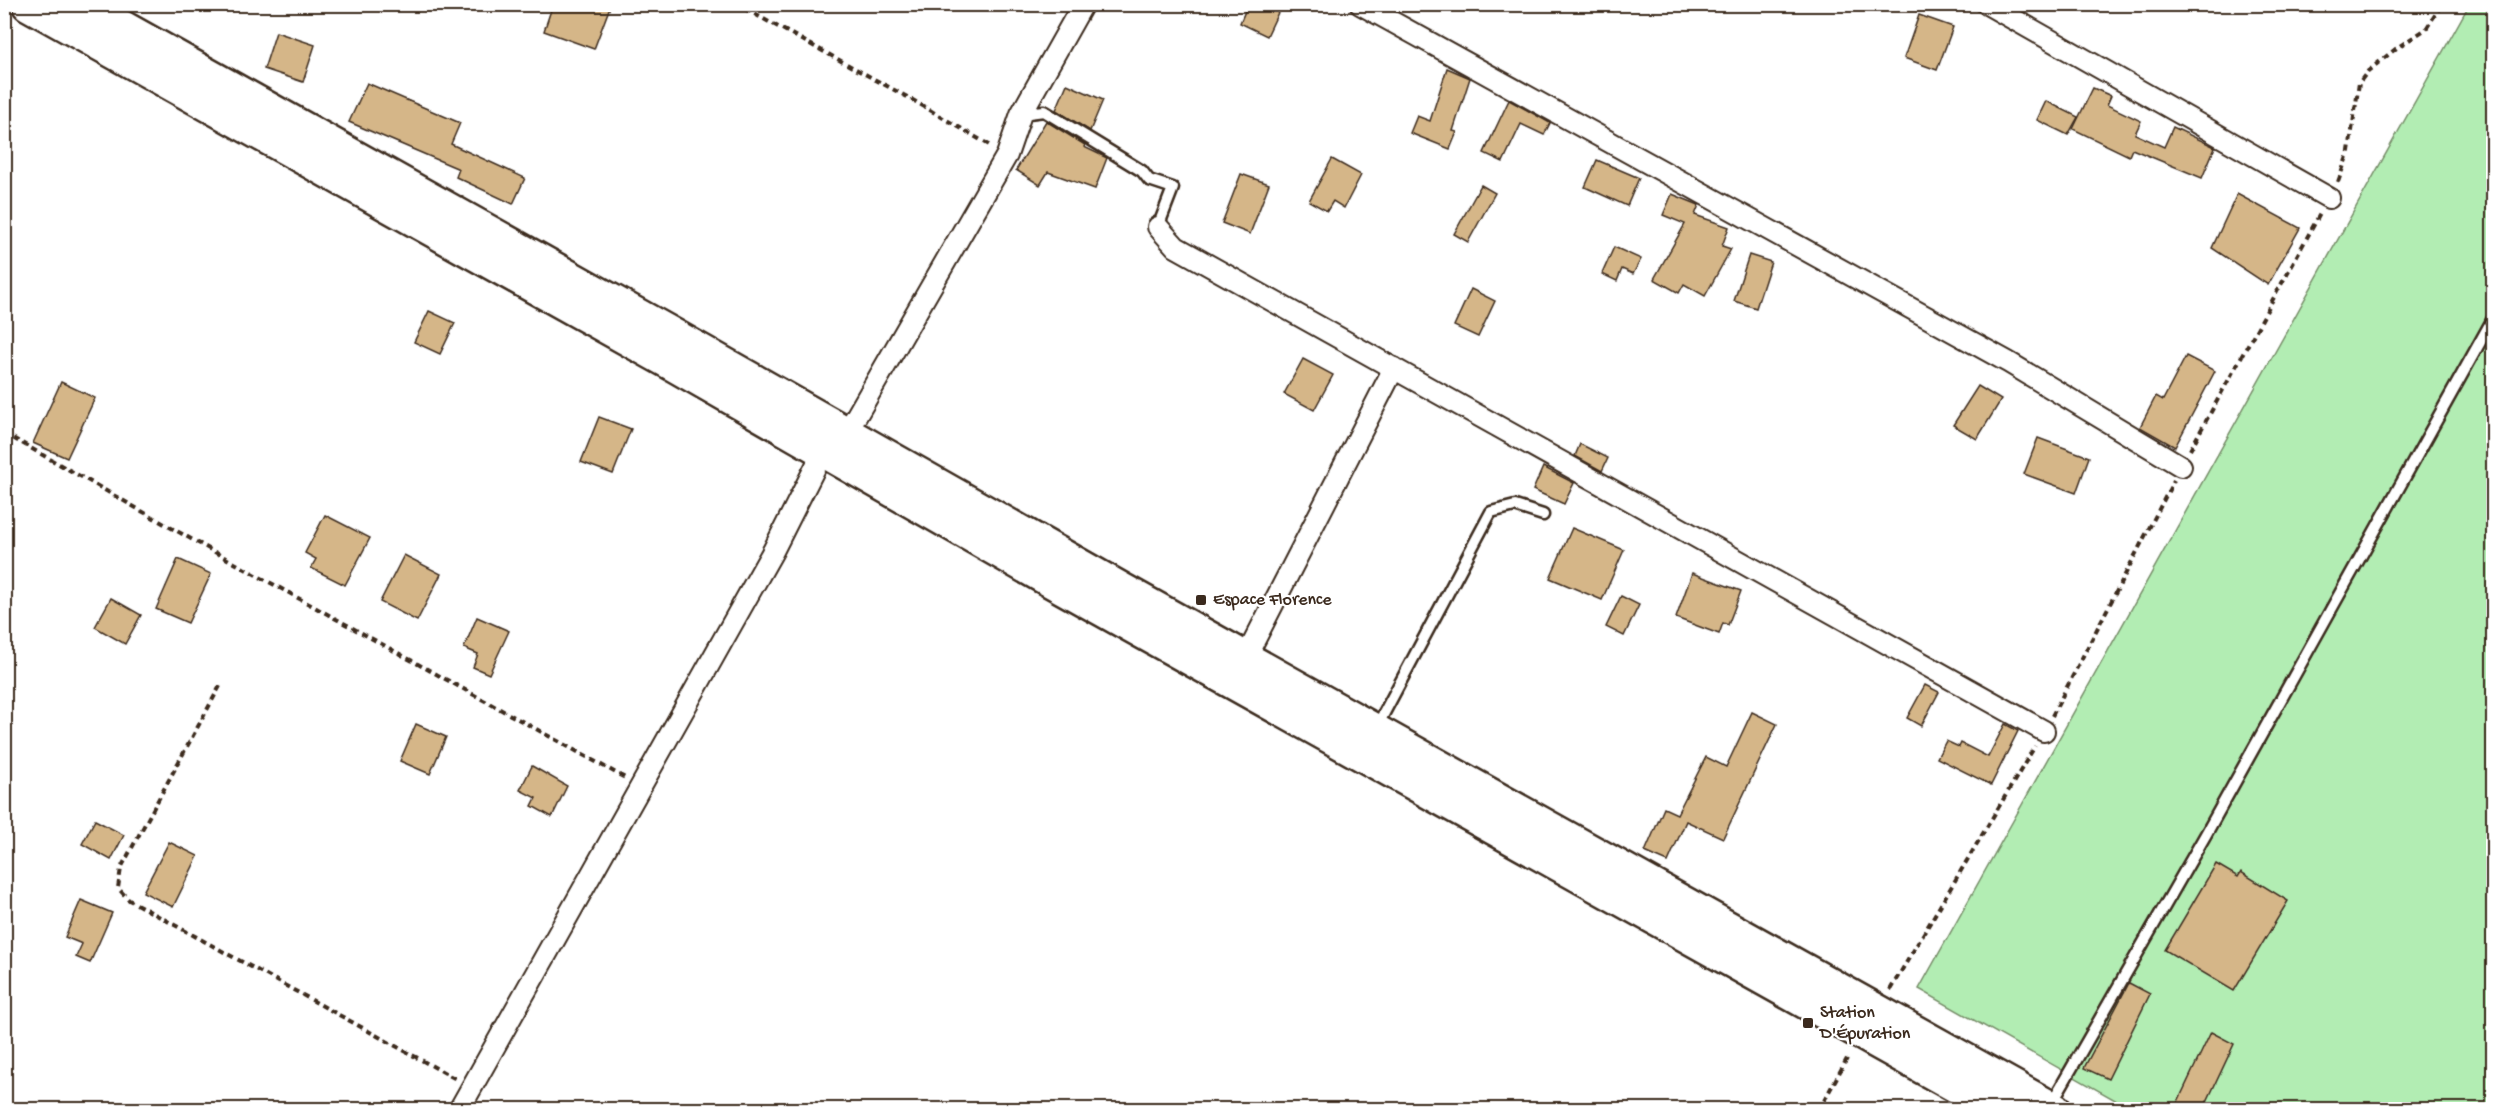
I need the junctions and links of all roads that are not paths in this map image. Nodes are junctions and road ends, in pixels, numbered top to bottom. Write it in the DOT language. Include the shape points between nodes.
graph roads {
  1 [pos="29,4"];
  2 [pos="80,4"];
  3 [pos="1083,4"];
  4 [pos="1360,4"];
  5 [pos="1987,4"];
  6 [pos="1021,114"];
  7 [pos="2329,198"];
  8 [pos="1158,227"];
  9 [pos="2493,317"];
  10 [pos="1394,368"];
  11 [pos="835,442"];
  12 [pos="2181,466"];
  13 [pos="1544,515"];
  14 [pos="1245,659"];
  15 [pos="1374,731"];
  16 [pos="2044,731"];
  17 [pos="1870,1022"];
  18 [pos="2052,1108"];
  19 [pos="459,1110"];
  20 [pos="2000,1110"];
  1 -- 11 [label="highway"];
  2 -- 11 [label="highway"];
  3 -- 6 [label="street"];
  4 -- 12 [label="street" via="2008,362"];
  5 -- 7 [label="street"];
  6 -- 8 [label="lane" via="1044,111 1142,171 1149,180 1173,188"];
  6 -- 11 [label="street" via="1007,155"];
  8 -- 10 [label="street" via="1176,247"];
  9 -- 18 [label="lane"];
  10 -- 14 [label="street"];
  10 -- 16 [label="street"];
  11 -- 14 [label="highway"];
  11 -- 17 [label="highway" via="1074,593"];
  11 -- 19 [label="street"];
  13 -- 15 [label="lane" via="1515,506 1491,512"];
  14 -- 15 [label="highway"];
  15 -- 17 [label="highway"];
  17 -- 18 [label="highway"];
  17 -- 20 [label="highway"];
}
